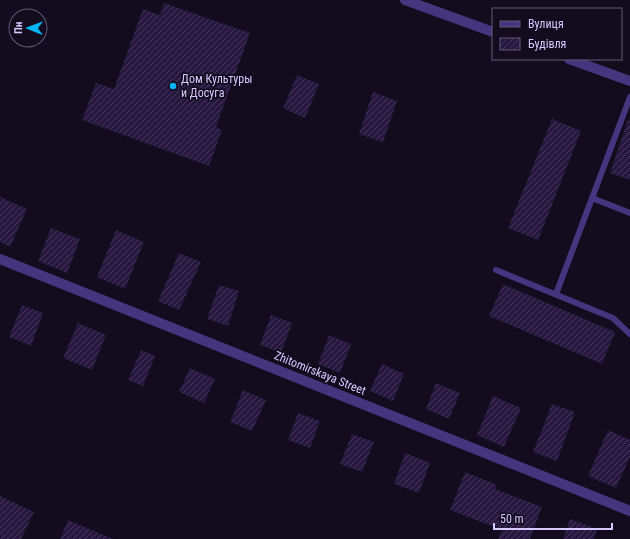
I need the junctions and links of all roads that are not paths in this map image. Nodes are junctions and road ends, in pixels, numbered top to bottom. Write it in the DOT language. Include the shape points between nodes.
graph roads {
  1 [pos="405,0"];
  2 [pos="492,32"];
  3 [pos="572,60"];
  4 [pos="630,81"];
  5 [pos="630,96"];
  6 [pos="592,198"];
  7 [pos="630,213"];
  8 [pos="0,259"];
  9 [pos="496,270"];
  10 [pos="556,294"];
  11 [pos="630,334"];
  12 [pos="630,511"];
  1 -- 2 [label="street"];
  3 -- 4 [label="street"];
  5 -- 6 [label="lane"];
  6 -- 7 [label="lane"];
  6 -- 10 [label="lane"];
  8 -- 12 [label="street, Zhitomirskaya Street"];
  9 -- 10 [label="lane"];
  10 -- 11 [label="lane" via="613,318"];
}
